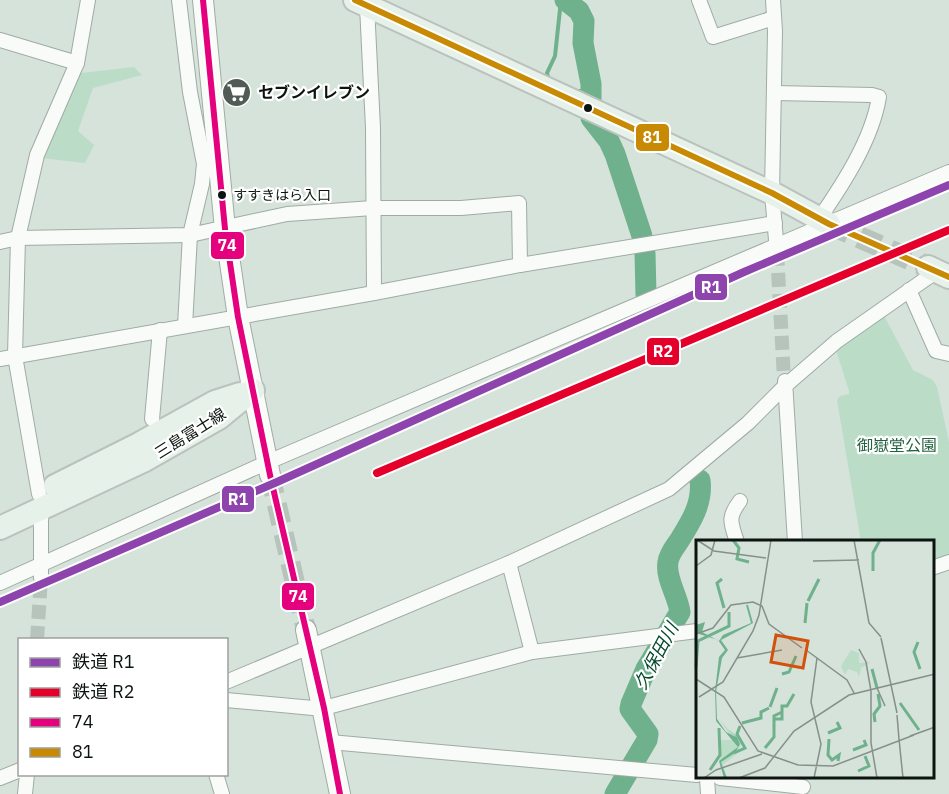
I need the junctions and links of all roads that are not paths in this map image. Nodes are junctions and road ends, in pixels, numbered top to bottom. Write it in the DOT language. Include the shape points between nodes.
graph roads {
  1 [pos="88,0"];
  2 [pos="179,0"];
  3 [pos="203,0"];
  4 [pos="699,0"];
  5 [pos="773,0"];
  6 [pos="361,3"];
  7 [pos="774,18"];
  8 [pos="0,40"];
  9 [pos="77,63"];
  10 [pos="774,93"];
  11 [pos="949,172"];
  12 [pos="772,193"];
  13 [pos="373,208"];
  14 [pos="824,221"];
  15 [pos="775,223"];
  16 [pos="225,229"];
  17 [pos="190,235"];
  18 [pos="18,238"];
  19 [pos="0,242"];
  20 [pos="777,248"];
  21 [pos="520,265"];
  22 [pos="938,272"];
  23 [pos="909,290"];
  24 [pos="374,293"];
  25 [pos="237,317"];
  26 [pos="185,326"];
  27 [pos="160,330"];
  28 [pos="949,354"];
  29 [pos="15,356"];
  30 [pos="0,359"];
  31 [pos="785,383"];
  32 [pos="253,390"];
  33 [pos="152,419"];
  34 [pos="269,468"];
  35 [pos="740,501"];
  36 [pos="40,502"];
  37 [pos="0,512"];
  38 [pos="0,528"];
  39 [pos="736,540"];
  40 [pos="795,540"];
  41 [pos="949,562"];
  42 [pos="509,563"];
  43 [pos="934,568"];
  44 [pos="41,572"];
  45 [pos="0,583"];
  46 [pos="696,631"];
  47 [pos="308,639"];
  48 [pos="532,652"];
  49 [pos="228,681"];
  50 [pos="228,700"];
  51 [pos="324,708"];
  52 [pos="330,742"];
  53 [pos="18,771"];
  54 [pos="696,775"];
  55 [pos="27,776"];
  56 [pos="217,776"];
  57 [pos="0,778"];
  58 [pos="707,779"];
  59 [pos="757,780"];
  60 [pos="803,786"];
  61 [pos="26,794"];
  62 [pos="222,794"];
  63 [pos="340,794"];
  64 [pos="708,794"];
  1 -- 9 [label="street"];
  2 -- 17 [label="street" via="204,164"];
  3 -- 16 [label="street"];
  4 -- 7 [label="street" via="712,36"];
  5 -- 7 [label="street"];
  6 -- 12 [label="main road"];
  6 -- 13 [label="street" via="373,128"];
  7 -- 10 [label="street"];
  8 -- 9 [label="street"];
  9 -- 18 [label="street" via="37,155"];
  10 -- 12 [label="street"];
  10 -- 14 [label="street" via="879,97 863,146"];
  11 -- 14 [label="street"];
  12 -- 14 [label="main road"];
  12 -- 15 [label="street"];
  13 -- 16 [label="street" via="287,214"];
  13 -- 21 [label="street" via="461,208 519,203"];
  13 -- 24 [label="street"];
  14 -- 20 [label="street"];
  15 -- 20 [label="street"];
  15 -- 21 [label="street"];
  16 -- 17 [label="street"];
  16 -- 25 [label="street"];
  17 -- 18 [label="street"];
  17 -- 26 [label="street"];
  18 -- 19 [label="street"];
  18 -- 29 [label="street"];
  20 -- 34 [label="street"];
  21 -- 24 [label="street"];
  22 -- 23 [label="street"];
  23 -- 28 [label="street" via="936,351"];
  23 -- 31 [label="street"];
  24 -- 25 [label="street"];
  25 -- 26 [label="street"];
  25 -- 32 [label="street"];
  26 -- 27 [label="street"];
  27 -- 29 [label="street"];
  27 -- 33 [label="street"];
  29 -- 30 [label="street"];
  29 -- 36 [label="street"];
  31 -- 40 [label="street"];
  31 -- 42 [label="street" via="748,423 669,489"];
  32 -- 34 [label="street"];
  32 -- 36 [label="main road, 三島富士線" via="219,418 145,460"];
  34 -- 44 [label="street"];
  35 -- 39 [label="street" via="730,519"];
  36 -- 37 [label="main road, 三島富士線"];
  36 -- 38 [label="main road, 三島富士線"];
  36 -- 44 [label="street"];
  41 -- 43 [label="street"];
  42 -- 47 [label="street"];
  42 -- 48 [label="street"];
  44 -- 45 [label="street"];
  46 -- 48 [label="street"];
  47 -- 49 [label="street"];
  47 -- 51 [label="street"];
  48 -- 51 [label="street"];
  50 -- 51 [label="street"];
  51 -- 52 [label="street"];
  52 -- 54 [label="street"];
  52 -- 63 [label="street"];
  53 -- 57 [label="street"];
  55 -- 61 [label="street"];
  56 -- 62 [label="street"];
  58 -- 64 [label="street"];
  59 -- 60 [label="street"];
}
